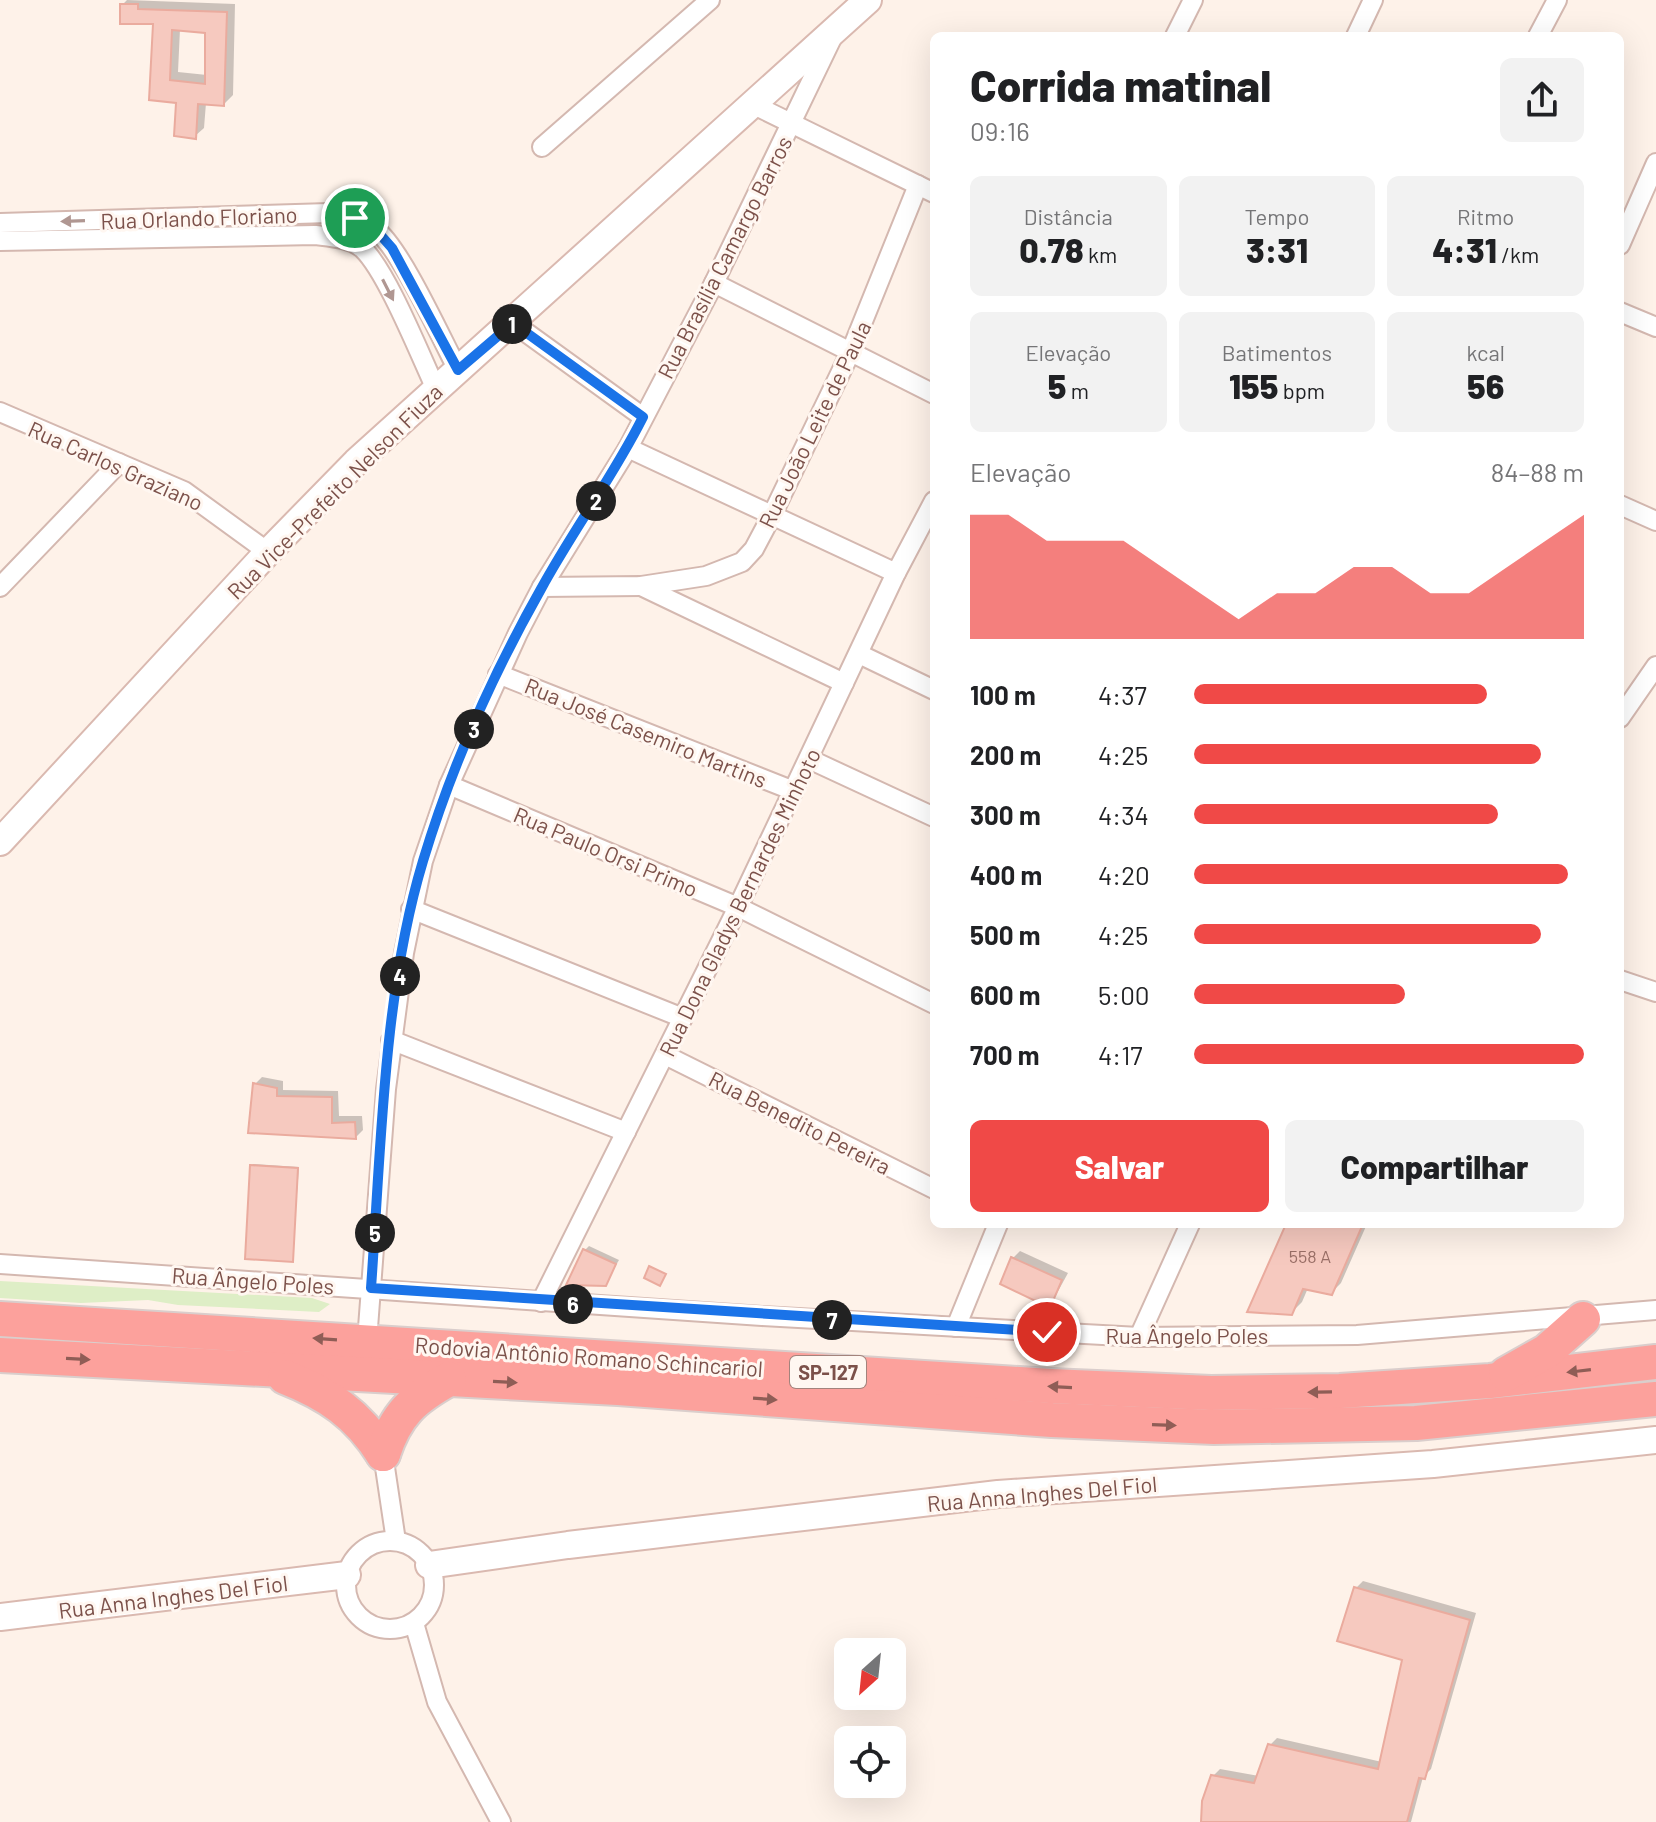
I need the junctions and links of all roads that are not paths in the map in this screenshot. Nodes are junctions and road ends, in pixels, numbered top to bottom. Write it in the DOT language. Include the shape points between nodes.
graph roads {
  1 [pos="710,0"];
  2 [pos="868,0"];
  3 [pos="1193,0"];
  4 [pos="1373,0"];
  5 [pos="1557,0"];
  6 [pos="1177,32"];
  7 [pos="1358,32"];
  8 [pos="1540,32"];
  9 [pos="834,33"];
  10 [pos="822,59"];
  11 [pos="755,105"];
  12 [pos="791,124"];
  13 [pos="542,147"];
  14 [pos="1656,163"];
  15 [pos="926,189"];
  16 [pos="0,223"];
  17 [pos="1624,236"];
  18 [pos="0,241"];
  19 [pos="714,283"];
  20 [pos="1624,314"];
  21 [pos="513,323"];
  22 [pos="1656,327"];
  23 [pos="851,351"];
  24 [pos="458,370"];
  25 [pos="436,389"];
  26 [pos="930,392"];
  27 [pos="0,412"];
  28 [pos="643,417"];
  29 [pos="628,448"];
  30 [pos="119,463"];
  31 [pos="1624,507"];
  32 [pos="930,509"];
  33 [pos="772,515"];
  34 [pos="1656,521"];
  35 [pos="268,552"];
  36 [pos="896,573"];
  37 [pos="641,586"];
  38 [pos="0,587"];
  39 [pos="542,587"];
  40 [pos="859,654"];
  41 [pos="1656,666"];
  42 [pos="498,674"];
  43 [pos="844,683"];
  44 [pos="930,688"];
  45 [pos="1624,712"];
  46 [pos="809,759"];
  47 [pos="449,785"];
  48 [pos="794,791"];
  49 [pos="930,815"];
  50 [pos="0,842"];
  51 [pos="738,907"];
  52 [pos="411,909"];
  53 [pos="1624,981"];
  54 [pos="1656,992"];
  55 [pos="930,1002"];
  56 [pos="683,1018"];
  57 [pos="391,1040"];
  58 [pos="665,1055"];
  59 [pos="626,1132"];
  60 [pos="930,1187"];
  61 [pos="996,1228"];
  62 [pos="1188,1228"];
  63 [pos="0,1264"];
  64 [pos="371,1288"];
  65 [pos="541,1302"];
  66 [pos="1656,1310"];
  67 [pos="0,1319"];
  68 [pos="1583,1319"];
  69 [pos="956,1327"];
  70 [pos="1139,1337"];
  71 [pos="367,1341"];
  72 [pos="0,1355"];
  73 [pos="1656,1362"];
  74 [pos="267,1369"];
  75 [pos="449,1379"];
  76 [pos="1490,1381"];
  77 [pos="1656,1399"];
  78 [pos="1656,1440"];
  79 [pos="383,1454"];
  80 [pos="396,1541"];
  81 [pos="429,1565"];
  82 [pos="347,1575"];
  83 [pos="0,1617"];
  84 [pos="414,1623"];
  85 [pos="501,1822"];
  1 -- 13 [label="street"];
  2 -- 9 [label="street, Rua Vice-Prefeito Nelson Fiuza"];
  3 -- 6 [label="street"];
  4 -- 7 [label="street"];
  5 -- 8 [label="street"];
  9 -- 10 [label="street, Rua Brasília Camargo Barros"];
  9 -- 11 [label="street, Rua Vice-Prefeito Nelson Fiuza"];
  10 -- 11 [label="street"];
  10 -- 12 [label="street, Rua Brasília Camargo Barros"];
  11 -- 12 [label="street"];
  11 -- 21 [label="street, Rua Vice-Prefeito Nelson Fiuza"];
  12 -- 15 [label="street"];
  12 -- 19 [label="street, Rua Brasília Camargo Barros"];
  14 -- 17 [label="street"];
  15 -- 23 [label="street, Rua João Leite de Paula"];
  24 -- 16 [label="street, Rua Orlando Floriano, one-way" via="392,248 355,218 329,213"];
  18 -- 25 [label="street, Rua Orlando Floriano, one-way" via="315,235 341,239 362,248 378,271"];
  19 -- 23 [label="street"];
  19 -- 28 [label="street, Rua Brasília Camargo Barros"];
  20 -- 22 [label="street"];
  21 -- 24 [label="street, Rua Vice-Prefeito Nelson Fiuza"];
  21 -- 28 [label="street"];
  23 -- 26 [label="street"];
  23 -- 33 [label="street, Rua João Leite de Paula"];
  24 -- 25 [label="street, Rua Vice-Prefeito Nelson Fiuza"];
  25 -- 35 [label="street, Rua Vice-Prefeito Nelson Fiuza"];
  27 -- 30 [label="street, Rua Carlos Graziano"];
  28 -- 29 [label="street, Rua Brasília Camargo Barros"];
  29 -- 33 [label="street"];
  29 -- 39 [label="street, Rua Brasília Camargo Barros"];
  30 -- 35 [label="street, Rua Carlos Graziano" via="205,503"];
  30 -- 38 [label="street"];
  31 -- 34 [label="street"];
  32 -- 36 [label="street, Rua Dona Gladys Bernardes Minhoto"];
  33 -- 36 [label="street"];
  33 -- 37 [label="street, Rua João Leite de Paula" via="754,549 727,571"];
  35 -- 50 [label="street, Rua Vice-Prefeito Nelson Fiuza"];
  36 -- 40 [label="street, Rua Dona Gladys Bernardes Minhoto"];
  37 -- 39 [label="street, Rua João Leite de Paula"];
  37 -- 43 [label="street, Rua João Leite de Paula"];
  39 -- 42 [label="street, Rua Brasília Camargo Barros"];
  40 -- 43 [label="street, Rua Dona Gladys Bernardes Minhoto"];
  40 -- 44 [label="street"];
  41 -- 45 [label="street"];
  42 -- 47 [label="street, Rua Brasília Camargo Barros"];
  42 -- 48 [label="street, Rua José Casemiro Martins"];
  43 -- 46 [label="street, Rua Dona Gladys Bernardes Minhoto"];
  46 -- 48 [label="street, Rua Dona Gladys Bernardes Minhoto"];
  46 -- 49 [label="street"];
  47 -- 51 [label="street, Rua Paulo Orsi Primo"];
  47 -- 52 [label="street, Rua Brasília Camargo Barros"];
  48 -- 51 [label="street, Rua Dona Gladys Bernardes Minhoto"];
  51 -- 55 [label="street, Rua Paulo Orsi Primo"];
  51 -- 56 [label="street, Rua Dona Gladys Bernardes Minhoto"];
  52 -- 56 [label="street"];
  52 -- 57 [label="street, Rua Brasília Camargo Barros"];
  53 -- 54 [label="street"];
  56 -- 58 [label="street, Rua Dona Gladys Bernardes Minhoto"];
  57 -- 59 [label="street"];
  57 -- 64 [label="street, Rua Brasília Camargo Barros"];
  58 -- 59 [label="street, Rua Dona Gladys Bernardes Minhoto"];
  58 -- 60 [label="street, Rua Benedito Pereira"];
  59 -- 65 [label="street, Rua Dona Gladys Bernardes Minhoto"];
  61 -- 69 [label="street"];
  62 -- 70 [label="street"];
  63 -- 64 [label="street, Rua Ângelo Poles"];
  64 -- 65 [label="street, Rua Ângelo Poles"];
  64 -- 71 [label="street, Rua Brasília Camargo Barros"];
  65 -- 69 [label="street, Rua Ângelo Poles"];
  66 -- 68 [label="street, Rua Ângelo Poles"];
  71 -- 67 [label="highway, Rodovia Antônio Romano Schincariol / SP-127, one-way"];
  68 -- 70 [label="street, Rua Ângelo Poles" via="1357,1335"];
  68 -- 76 [label="highway" via="1547,1351"];
  69 -- 70 [label="street, Rua Ângelo Poles"];
  76 -- 71 [label="highway, Rodovia Antônio Romano Schincariol / SP-127, one-way" via="1311,1392 1131,1390"];
  72 -- 74 [label="highway, Rodovia Antônio Romano Schincariol / SP-127, one-way"];
  73 -- 76 [label="highway, Rodovia Antônio Romano Schincariol / SP-127, one-way"];
  74 -- 75 [label="highway, Rodovia Antônio Romano Schincariol / SP-127"];
  74 -- 79 [label="highway" via="338,1402"];
  75 -- 77 [label="highway, Rodovia Antônio Romano Schincariol / SP-127, one-way" via="1214,1427 1416,1423"];
  75 -- 79 [label="highway" via="403,1409"];
  78 -- 81 [label="street, Rua Anna Inghes Del Fiol" via="1433,1464 998,1494"];
  79 -- 80 [label="street"];
  80 -- 81 [label="street" via="412,1547"];
  80 -- 82 [label="street" via="368,1546"];
  81 -- 84 [label="street" via="433,1599"];
  82 -- 83 [label="street, Rua Anna Inghes Del Fiol"];
  82 -- 84 [label="street" via="346,1597 362,1620 389,1630"];
  84 -- 85 [label="street" via="437,1702"];
}
